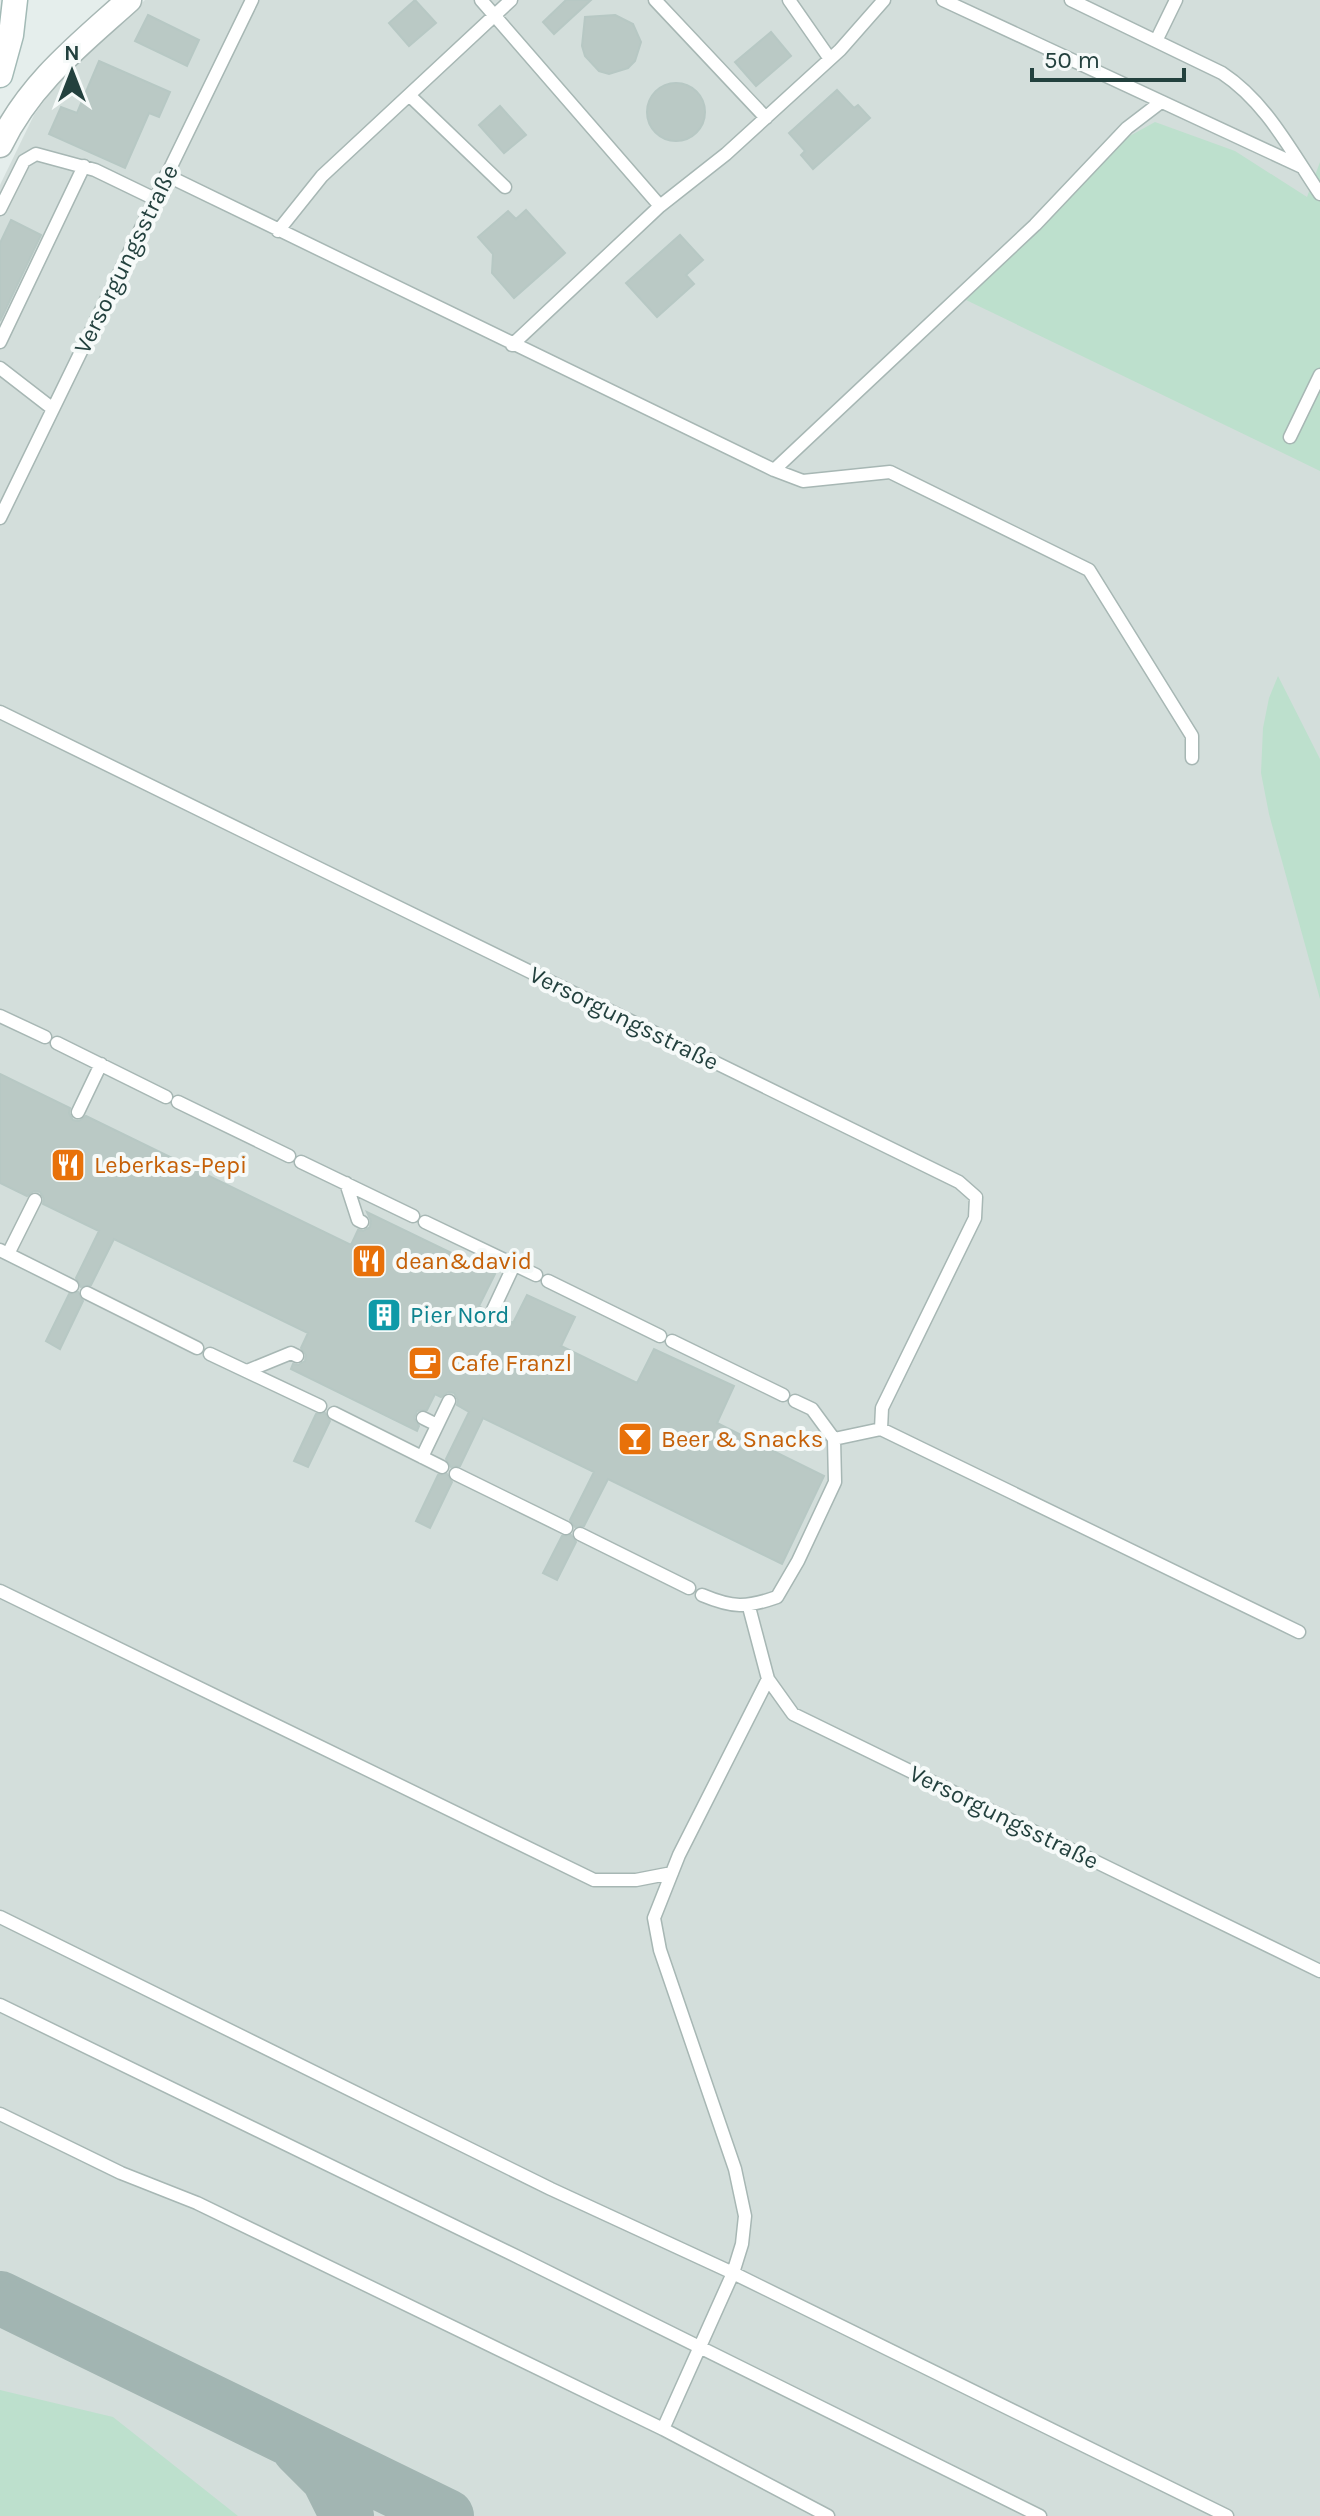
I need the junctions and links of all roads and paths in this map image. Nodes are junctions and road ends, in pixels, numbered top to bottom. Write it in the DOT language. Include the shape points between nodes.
graph roads {
  1 [pos="15,0"];
  2 [pos="129,0"];
  3 [pos="252,0"];
  4 [pos="481,0"];
  5 [pos="511,0"];
  6 [pos="655,0"];
  7 [pos="789,0"];
  8 [pos="884,0"];
  9 [pos="943,0"];
  10 [pos="1071,0"];
  11 [pos="1176,0"];
  12 [pos="493,17"];
  13 [pos="1156,41"];
  14 [pos="6,42"];
  15 [pos="830,59"];
  16 [pos="0,75"];
  17 [pos="409,95"];
  18 [pos="1161,102"];
  19 [pos="766,118"];
  20 [pos="0,145"];
  21 [pos="84,166"];
  22 [pos="1302,167"];
  23 [pos="166,175"];
  24 [pos="505,187"];
  25 [pos="1320,194"];
  26 [pos="155,199"];
  27 [pos="660,206"];
  28 [pos="0,209"];
  29 [pos="278,231"];
  30 [pos="0,342"];
  31 [pos="512,345"];
  32 [pos="0,368"];
  33 [pos="1320,375"];
  34 [pos="53,409"];
  35 [pos="1290,437"];
  36 [pos="774,470"];
  37 [pos="0,518"];
  38 [pos="0,712"];
  39 [pos="1192,758"];
  40 [pos="0,1016"];
  41 [pos="101,1064"];
  42 [pos="78,1112"];
  43 [pos="346,1183"];
  44 [pos="35,1200"];
  45 [pos="362,1222"];
  46 [pos="4,1252"];
  47 [pos="514,1265"];
  48 [pos="490,1283"];
  49 [pos="72,1286"];
  50 [pos="503,1289"];
  51 [pos="87,1293"];
  52 [pos="492,1312"];
  53 [pos="197,1348"];
  54 [pos="210,1354"];
  55 [pos="297,1356"];
  56 [pos="247,1371"];
  57 [pos="449,1401"];
  58 [pos="320,1406"];
  59 [pos="334,1413"];
  60 [pos="423,1418"];
  61 [pos="437,1425"];
  62 [pos="881,1429"];
  63 [pos="834,1439"];
  64 [pos="422,1457"];
  65 [pos="442,1467"];
  66 [pos="456,1474"];
  67 [pos="566,1528"];
  68 [pos="580,1534"];
  69 [pos="689,1588"];
  70 [pos="0,1591"];
  71 [pos="702,1595"];
  72 [pos="749,1607"];
  73 [pos="1299,1632"];
  74 [pos="768,1679"];
  75 [pos="672,1873"];
  76 [pos="0,1917"];
  77 [pos="1320,1971"];
  78 [pos="0,2005"];
  79 [pos="0,2114"];
  80 [pos="733,2273"];
  81 [pos="701,2348"];
  82 [pos="663,2429"];
  83 [pos="828,2516"];
  84 [pos="1040,2516"];
  85 [pos="1227,2516"];
  1 -- 14 [label="street"];
  2 -- 20 [label="street" via="51,71 14,116"];
  3 -- 23 [label="lane, Versorgungsstraße"];
  4 -- 12 [label="lane"];
  5 -- 12 [label="lane"];
  6 -- 19 [label="lane"];
  7 -- 15 [label="lane"];
  8 -- 15 [label="lane"];
  9 -- 18 [label="lane"];
  10 -- 13 [label="lane"];
  11 -- 13 [label="lane"];
  12 -- 17 [label="lane"];
  12 -- 27 [label="lane"];
  13 -- 22 [label="lane" via="1239,85"];
  14 -- 16 [label="street"];
  15 -- 19 [label="lane"];
  17 -- 24 [label="lane"];
  17 -- 29 [label="lane" via="322,176"];
  18 -- 22 [label="lane"];
  18 -- 36 [label="lane" via="1127,128 1035,225"];
  19 -- 27 [label="lane"];
  21 -- 26 [label="lane"];
  21 -- 28 [label="lane" via="36,154 24,161"];
  21 -- 30 [label="lane"];
  22 -- 25 [label="lane"];
  23 -- 26 [label="lane, Versorgungsstraße"];
  23 -- 29 [label="lane"];
  26 -- 34 [label="lane, Versorgungsstraße"];
  27 -- 31 [label="lane"];
  29 -- 31 [label="lane"];
  31 -- 36 [label="lane"];
  32 -- 34 [label="lane"];
  33 -- 35 [label="lane"];
  34 -- 37 [label="lane, Versorgungsstraße"];
  36 -- 39 [label="lane" via="803,481 890,472 1089,570 1192,736"];
  38 -- 62 [label="lane, Versorgungsstraße" via="959,1182 976,1197 975,1218 882,1408"];
  40 -- 41 [label="lane"];
  41 -- 42 [label="lane"];
  41 -- 43 [label="lane"];
  43 -- 45 [label="lane"];
  43 -- 47 [label="lane"];
  44 -- 46 [label="lane"];
  46 -- 49 [label="lane"];
  47 -- 50 [label="lane"];
  47 -- 63 [label="lane" via="812,1409"];
  48 -- 50 [label="lane"];
  50 -- 52 [label="lane"];
  51 -- 53 [label="lane"];
  54 -- 56 [label="lane"];
  55 -- 56 [label="lane" via="291,1353"];
  56 -- 58 [label="lane"];
  57 -- 61 [label="lane"];
  59 -- 64 [label="lane"];
  60 -- 61 [label="lane"];
  61 -- 64 [label="lane"];
  62 -- 63 [label="lane"];
  62 -- 73 [label="lane"];
  63 -- 72 [label="lane" via="835,1482 798,1561 777,1597"];
  64 -- 65 [label="lane"];
  66 -- 67 [label="lane"];
  68 -- 69 [label="lane"];
  70 -- 75 [label="lane" via="594,1880"];
  71 -- 72 [label="lane"];
  72 -- 74 [label="lane, Versorgungsstraße"];
  74 -- 75 [label="lane"];
  74 -- 77 [label="lane, Versorgungsstraße" via="793,1714"];
  75 -- 80 [label="lane" via="654,1918 660,1950 735,2169 745,2216"];
  76 -- 80 [label="lane"];
  78 -- 81 [label="lane"];
  79 -- 82 [label="lane" via="197,2203"];
  80 -- 81 [label="lane"];
  80 -- 85 [label="lane"];
  81 -- 82 [label="lane"];
  81 -- 84 [label="lane"];
  82 -- 83 [label="lane"];
}
